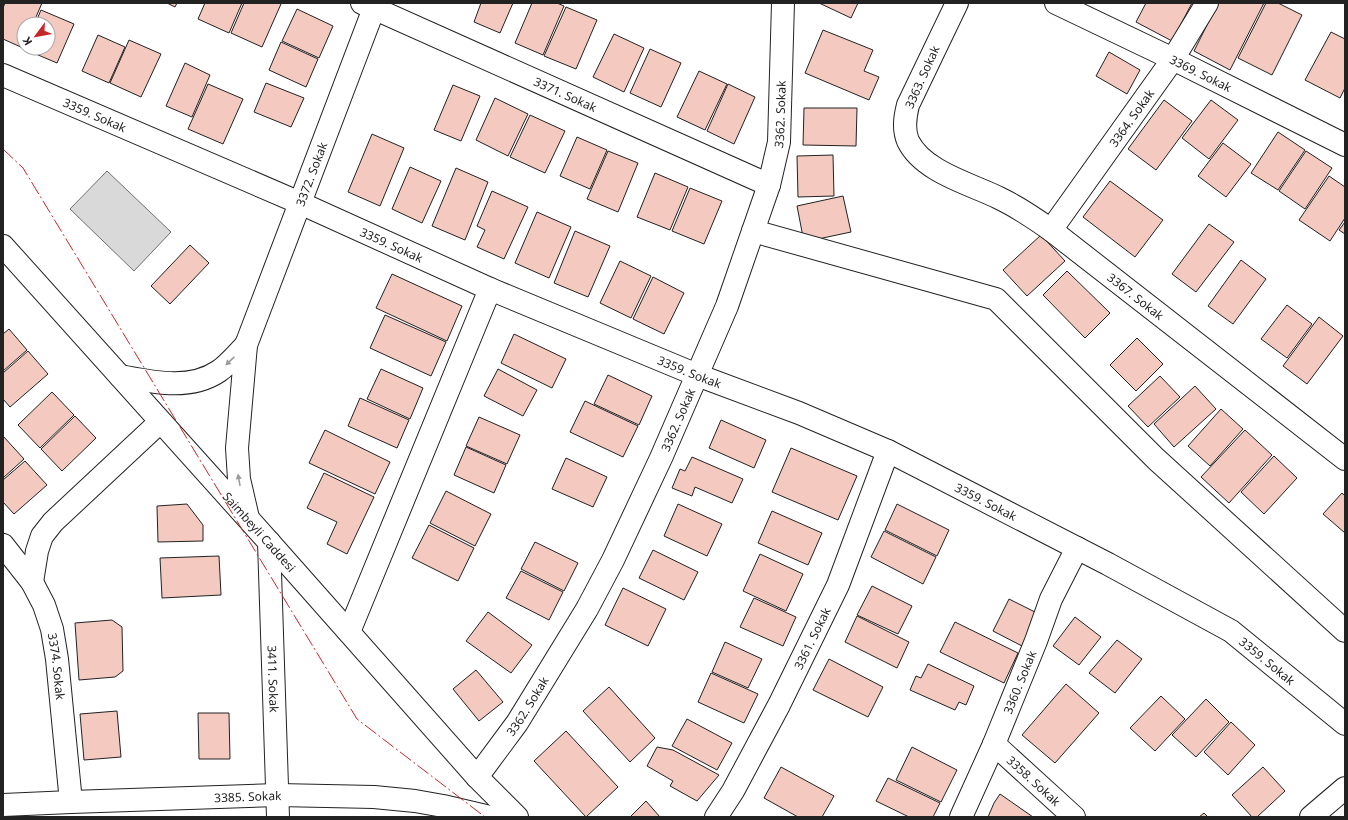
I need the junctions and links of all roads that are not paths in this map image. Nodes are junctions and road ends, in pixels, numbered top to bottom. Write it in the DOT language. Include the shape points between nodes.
graph roads {
  1 [pos="782,3"];
  2 [pos="957,3"];
  3 [pos="1056,3"];
  4 [pos="1208,3"];
  5 [pos="371,5"];
  6 [pos="1173,59"];
  7 [pos="3,75"];
  8 [pos="1345,145"];
  9 [pos="916,153"];
  10 [pos="769,185"];
  11 [pos="300,202"];
  12 [pos="1051,230"];
  13 [pos="753,231"];
  14 [pos="3,246"];
  15 [pos="490,289"];
  16 [pos="246,345"];
  17 [pos="697,375"];
  18 [pos="120,376"];
  19 [pos="160,422"];
  20 [pos="888,451"];
  21 [pos="1345,459"];
  22 [pos="248,518"];
  23 [pos="270,542"];
  24 [pos="3,545"];
  25 [pos="1077,548"];
  26 [pos="32,582"];
  27 [pos="1345,631"];
  28 [pos="349,632"];
  29 [pos="1345,724"];
  30 [pos="994,744"];
  31 [pos="477,777"];
  32 [pos="1345,788"];
  33 [pos="278,795"];
  34 [pos="71,802"];
  35 [pos="3,805"];
  36 [pos="1316,816"];
  37 [pos="278,817"];
  38 [pos="490,817"];
  39 [pos="517,817"];
  40 [pos="716,817"];
  41 [pos="962,817"];
  42 [pos="1074,817"];
  1 -- 10 [label="street, 3362. Sokak" via="779,142"];
  2 -- 9 [label="street, 3363. Sokak" via="908,105 904,123 908,140"];
  3 -- 6 [label="street, 3369. Sokak"];
  4 -- 6 [label="street, 3364. Sokak"];
  5 -- 10 [label="street, 3371. Sokak"];
  5 -- 11 [label="street, 3372. Sokak"];
  6 -- 8 [label="street, 3369. Sokak"];
  6 -- 12 [label="street, 3364. Sokak"];
  7 -- 11 [label="street, 3359. Sokak"];
  9 -- 12 [label="street, 3367. Sokak" via="942,172 1023,210"];
  10 -- 13 [label="street, 3362. Sokak"];
  11 -- 15 [label="street, 3359. Sokak"];
  11 -- 16 [label="street, 3372. Sokak"];
  12 -- 21 [label="street, 3367. Sokak"];
  13 -- 17 [label="street, 3362. Sokak" via="727,306"];
  13 -- 27 [label="street" via="996,299 1156,459"];
  14 -- 18 [label="street, Saimbeyli Caddesi"];
  15 -- 17 [label="street, 3359. Sokak"];
  15 -- 28 [label="street"];
  16 -- 18 [label="street, one-way" via="219,371 207,378 191,382 175,384"];
  22 -- 16 [label="street, one-way" via="239,480 237,448"];
  17 -- 20 [label="street, 3359. Sokak" via="799,413"];
  17 -- 31 [label="street, 3362. Sokak" via="613,560 517,723"];
  18 -- 19 [label="street, Saimbeyli Caddesi"];
  19 -- 22 [label="street, Saimbeyli Caddesi"];
  19 -- 26 [label="street" via="53,522 42,536"];
  20 -- 25 [label="street, 3359. Sokak"];
  20 -- 40 [label="street, 3361. Sokak" via="838,585 779,705 733,791"];
  22 -- 23 [label="street, Saimbeyli Caddesi"];
  23 -- 28 [label="street, Saimbeyli Caddesi"];
  23 -- 33 [label="street, 3411. Sokak"];
  24 -- 26 [label="street, 3374. Sokak"];
  25 -- 29 [label="street, 3359. Sokak" via="1231,631"];
  25 -- 30 [label="street, 3360. Sokak" via="1051,599"];
  26 -- 34 [label="street, 3374. Sokak" via="44,605 52,629"];
  28 -- 31 [label="street, Saimbeyli Caddesi"];
  30 -- 41 [label="street, 3360. Sokak"];
  30 -- 42 [label="street, 3358. Sokak"];
  31 -- 39 [label="street, Saimbeyli Caddesi"];
  32 -- 36 [label="street"];
  33 -- 34 [label="street, 3385. Sokak"];
  33 -- 37 [label="street, 3411. Sokak"];
  33 -- 38 [label="street, 3385. Sokak" via="393,799 443,806"];
  34 -- 35 [label="street, 3385. Sokak"];
}
